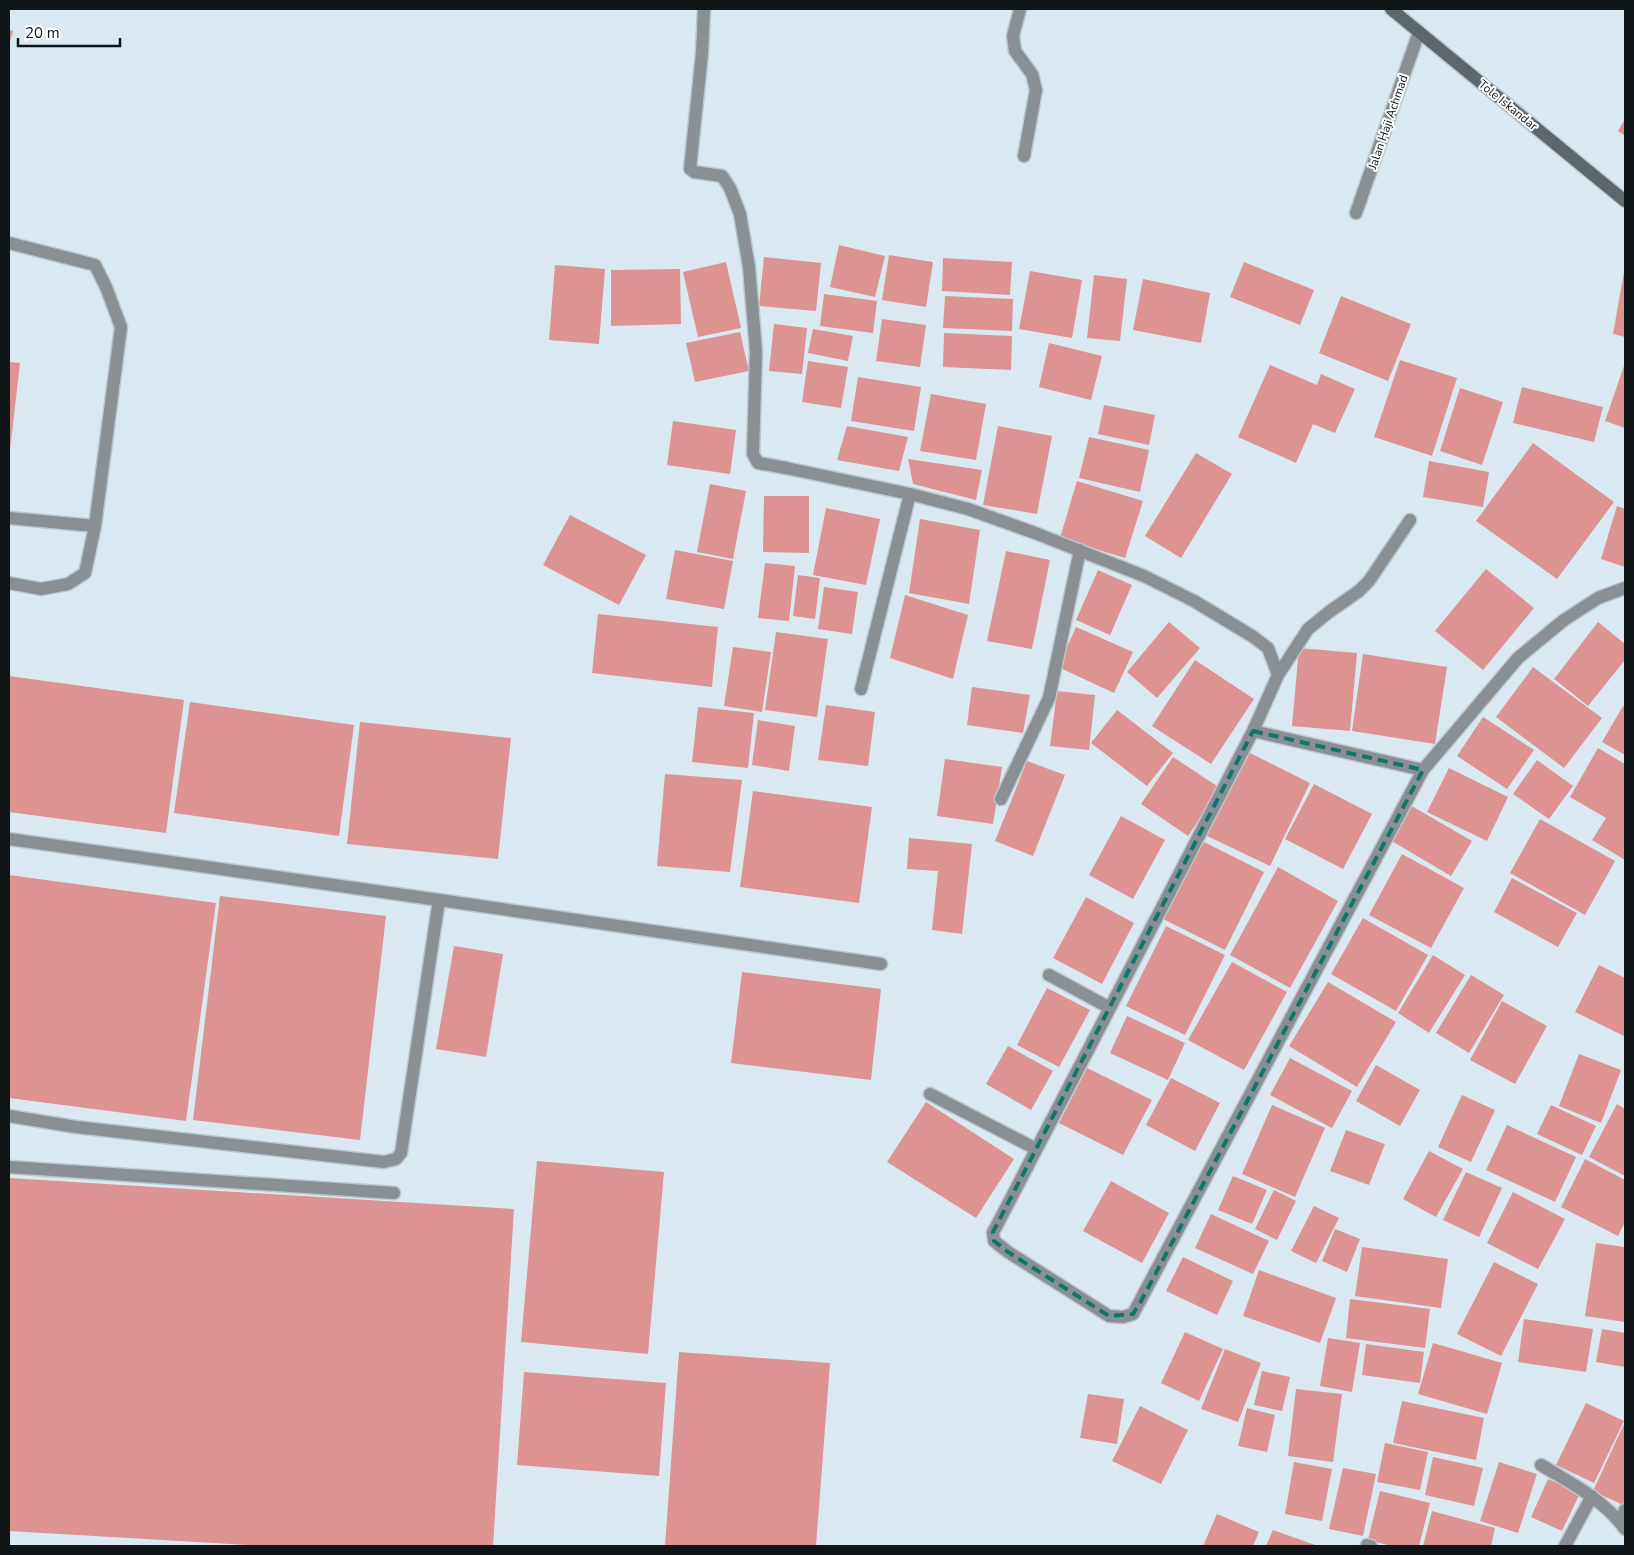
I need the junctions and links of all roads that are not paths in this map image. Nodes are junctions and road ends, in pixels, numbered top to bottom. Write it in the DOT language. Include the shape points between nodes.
graph roads {
  1 [pos="704,9"];
  2 [pos="1020,9"];
  3 [pos="1391,9"];
  4 [pos="1419,32"];
  5 [pos="1024,156"];
  6 [pos="1625,202"];
  7 [pos="1356,213"];
  8 [pos="9,243"];
  9 [pos="910,494"];
  10 [pos="9,518"];
  11 [pos="1410,520"];
  12 [pos="95,526"];
  13 [pos="1080,550"];
  14 [pos="9,583"];
  15 [pos="1625,588"];
  16 [pos="1278,675"];
  17 [pos="861,689"];
  18 [pos="1253,731"];
  19 [pos="1422,770"];
  20 [pos="1001,799"];
  21 [pos="9,839"];
  22 [pos="439,900"];
  23 [pos="881,964"];
  24 [pos="1049,975"];
  25 [pos="1110,1008"];
  26 [pos="930,1094"];
  27 [pos="9,1116"];
  28 [pos="1036,1150"];
  29 [pos="9,1168"];
  30 [pos="394,1193"];
  31 [pos="1541,1465"];
  32 [pos="1592,1496"];
  33 [pos="1625,1510"];
  34 [pos="1623,1526"];
  35 [pos="1565,1546"];
  1 -- 9 [label="street" via="690,169 722,176 740,214 749,267 756,351 753,454 758,462"];
  2 -- 5 [label="street" via="1013,36 1015,51 1032,74 1036,90"];
  3 -- 4 [label="main road, Tole Iskandar"];
  4 -- 6 [label="main road, Tole Iskandar"];
  4 -- 7 [label="street, Jalan Haji Achmad"];
  8 -- 12 [label="street" via="95,265 121,327"];
  9 -- 13 [label="street" via="1035,532"];
  9 -- 17 [label="street"];
  10 -- 12 [label="street"];
  11 -- 16 [label="street" via="1369,581 1308,628"];
  12 -- 14 [label="street" via="86,573 68,584 41,589"];
  13 -- 16 [label="street" via="1194,601 1252,636 1268,648"];
  13 -- 20 [label="street" via="1049,698"];
  15 -- 19 [label="street" via="1598,598 1564,620 1518,658"];
  16 -- 18 [label="street"];
  18 -- 19 [label="street"];
  18 -- 25 [label="street"];
  19 -- 28 [label="street" via="1134,1314 1109,1316 994,1241 996,1227"];
  21 -- 22 [label="street"];
  22 -- 23 [label="street"];
  22 -- 27 [label="street" via="400,1153 396,1159 384,1162 76,1127"];
  24 -- 25 [label="street"];
  25 -- 28 [label="street"];
  26 -- 28 [label="street"];
  29 -- 30 [label="street"];
  31 -- 32 [label="street"];
  32 -- 34 [label="street"];
  32 -- 35 [label="street"];
  33 -- 34 [label="street"];
}
